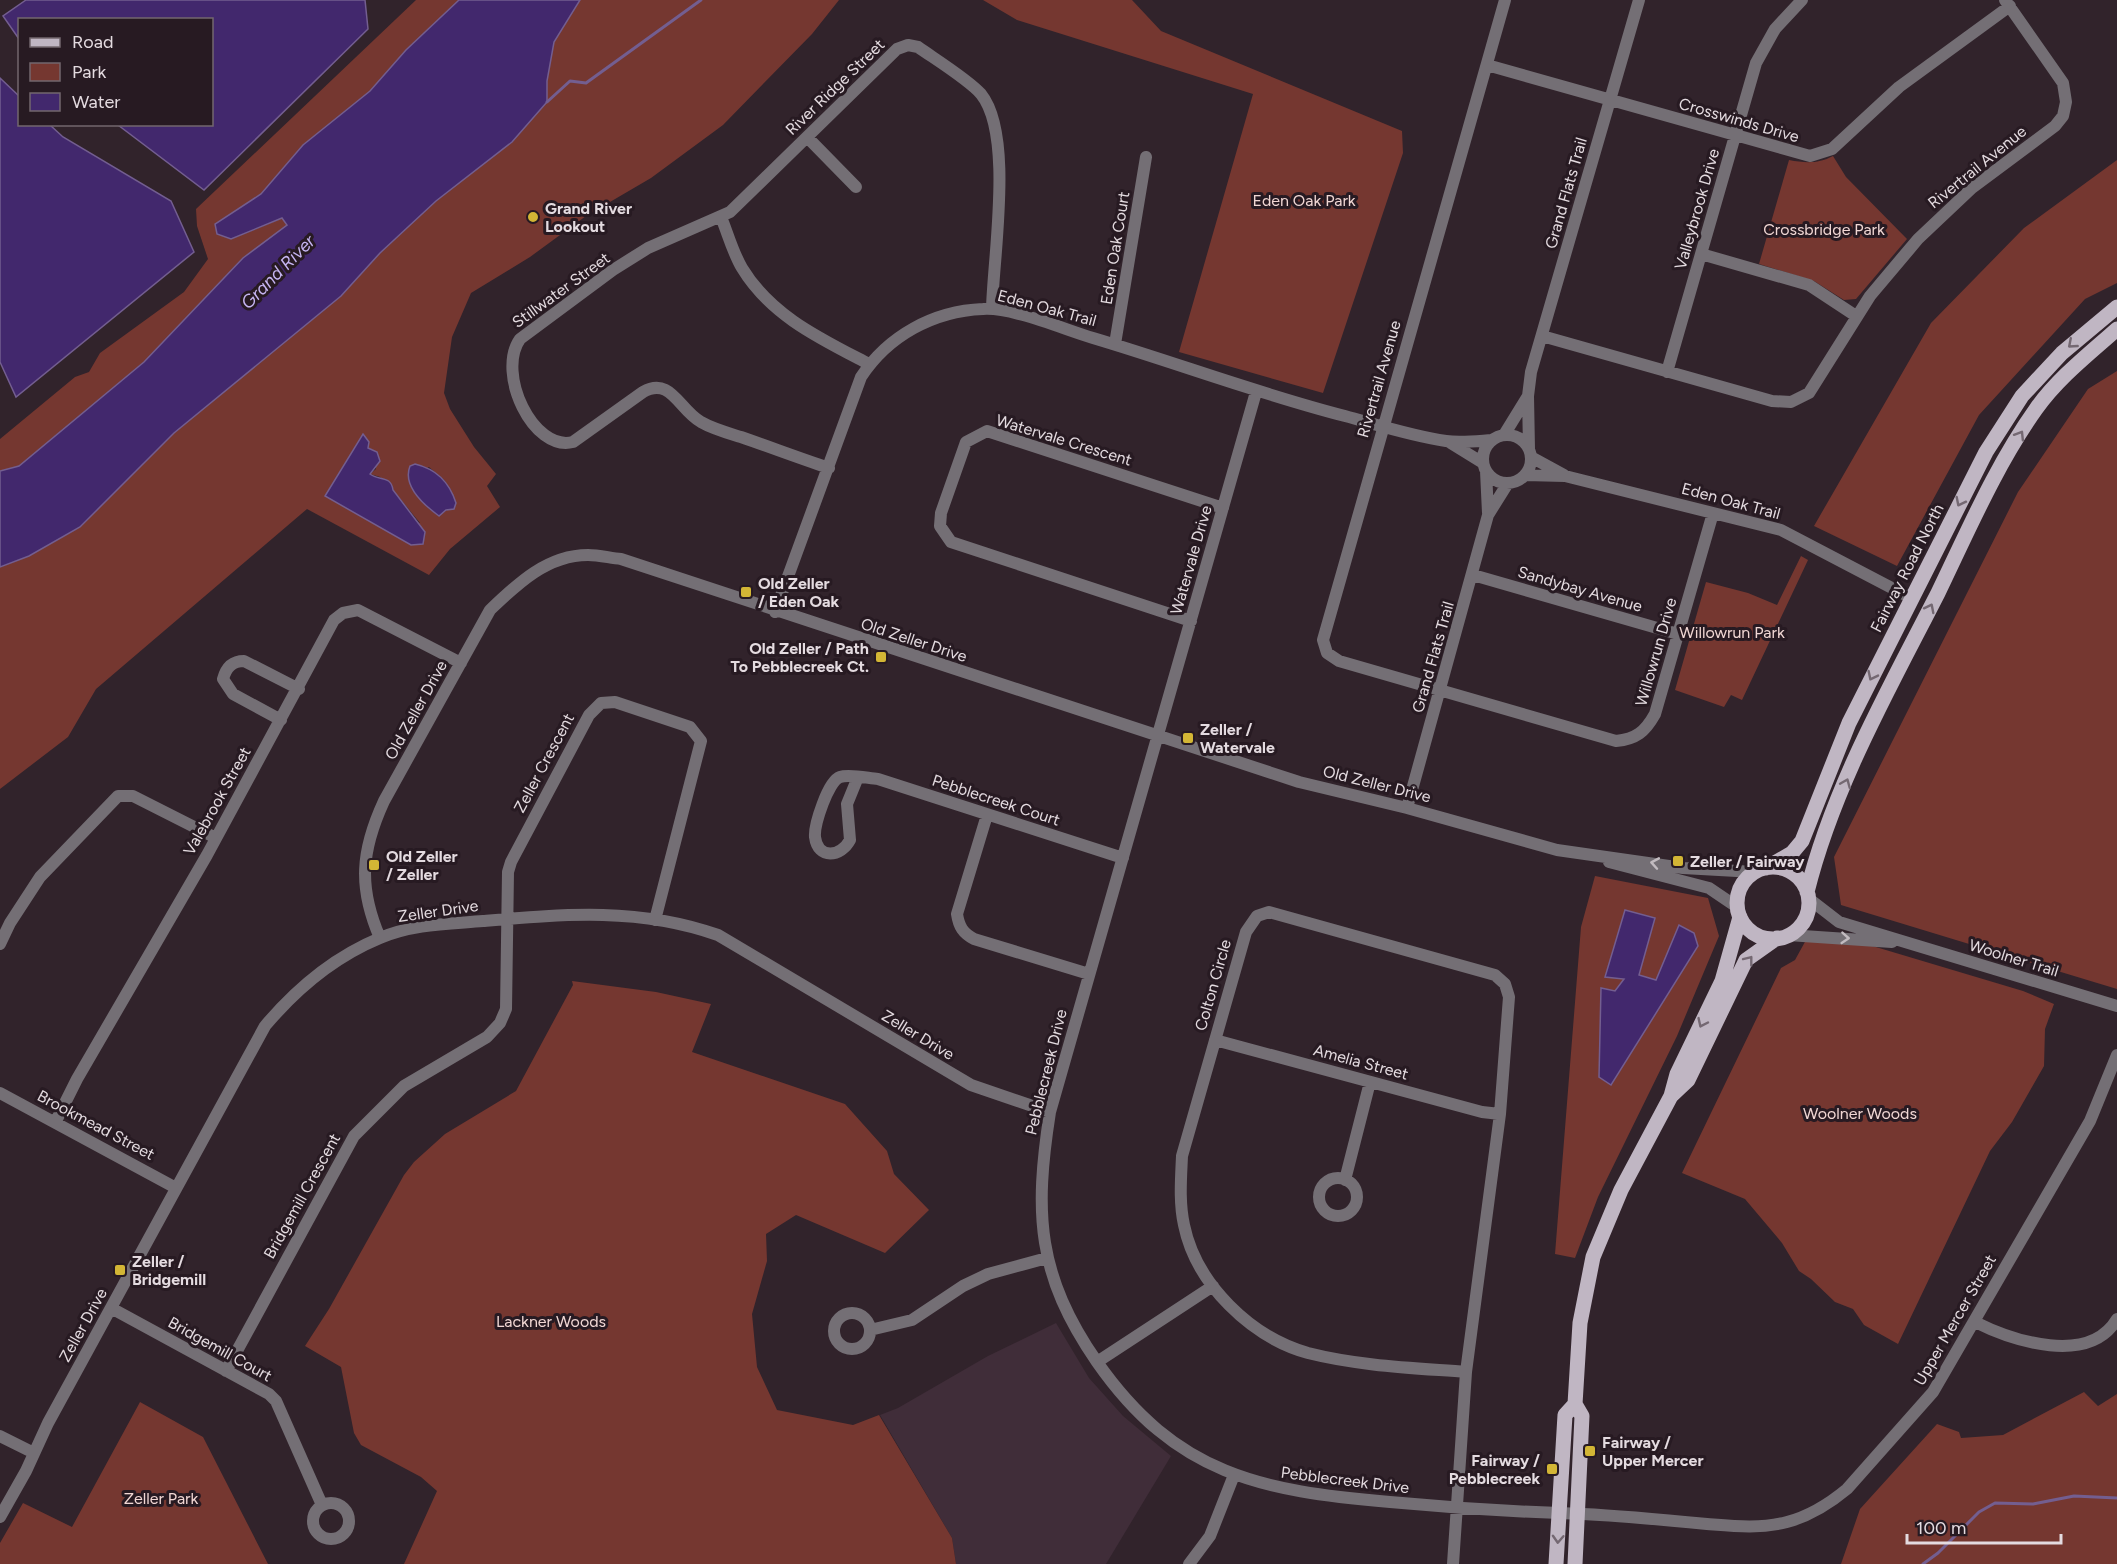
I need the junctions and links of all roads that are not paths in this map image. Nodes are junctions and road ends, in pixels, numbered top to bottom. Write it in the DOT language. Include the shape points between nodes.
graph roads {
  1 [pos="1505,0"];
  2 [pos="1639,0"];
  3 [pos="1802,0"];
  4 [pos="2008,3"];
  5 [pos="1486,65"];
  6 [pos="1610,100"];
  7 [pos="1735,136"];
  8 [pos="807,137"];
  9 [pos="1146,157"];
  10 [pos="856,187"];
  11 [pos="721,218"];
  12 [pos="1701,254"];
  13 [pos="2117,307"];
  14 [pos="992,309"];
  15 [pos="1856,316"];
  16 [pos="2117,329"];
  17 [pos="1542,336"];
  18 [pos="1115,344"];
  19 [pos="869,364"];
  20 [pos="1667,372"];
  21 [pos="1256,392"];
  22 [pos="1528,396"];
  23 [pos="1382,426"];
  24 [pos="1498,438"];
  25 [pos="1448,441"];
  26 [pos="1530,453"];
  27 [pos="1484,467"];
  28 [pos="829,468"];
  29 [pos="1525,475"];
  30 [pos="1565,476"];
  31 [pos="1508,483"];
  32 [pos="1223,508"];
  33 [pos="1713,513"];
  34 [pos="1488,515"];
  35 [pos="1473,575"];
  36 [pos="1911,598"];
  37 [pos="775,612"];
  38 [pos="1191,621"];
  39 [pos="1678,634"];
  40 [pos="461,663"];
  41 [pos="298,689"];
  42 [pos="1440,691"];
  43 [pos="281,720"];
  44 [pos="1158,736"];
  45 [pos="858,777"];
  46 [pos="1407,808"];
  47 [pos="987,815"];
  48 [pos="216,838"];
  49 [pos="1586,854"];
  50 [pos="1123,858"];
  51 [pos="1760,870"];
  52 [pos="1808,895"];
  53 [pos="1738,912"];
  54 [pos="508,919"];
  55 [pos="655,920"];
  56 [pos="1782,937"];
  57 [pos="380,938"];
  58 [pos="1903,942"];
  59 [pos="0,944"];
  60 [pos="1089,974"];
  61 [pos="2117,1006"];
  62 [pos="1215,1040"];
  63 [pos="2117,1054"];
  64 [pos="1370,1082"];
  65 [pos="0,1093"];
  66 [pos="1671,1096"];
  67 [pos="1050,1112"];
  68 [pos="1500,1114"];
  69 [pos="56,1121"];
  70 [pos="1345,1180"];
  71 [pos="176,1188"];
  72 [pos="1047,1258"];
  73 [pos="1213,1286"];
  74 [pos="111,1308"];
  75 [pos="2117,1319"];
  76 [pos="1975,1322"];
  77 [pos="870,1330"];
  78 [pos="1097,1362"];
  79 [pos="226,1371"];
  80 [pos="1466,1372"];
  81 [pos="0,1436"];
  82 [pos="34,1453"];
  83 [pos="1234,1475"];
  84 [pos="322,1505"];
  85 [pos="1455,1508"];
  86 [pos="1569,1514"];
  87 [pos="0,1517"];
  88 [pos="1189,1564"];
  89 [pos="1453,1564"];
  90 [pos="1556,1564"];
  91 [pos="1575,1564"];
  1 -- 5 [label="street, Rivertrail Avenue"];
  2 -- 6 [label="street, Grand Flats Trail"];
  3 -- 7 [label="street, Valleybrook Drive" via="1783,19 1762,51"];
  4 -- 7 [label="street, Crosswinds Drive" via="1906,81 1827,152 1804,156"];
  4 -- 15 [label="street, Rivertrail Avenue" via="2063,83 2063,116 2050,131 1992,172 1935,221"];
  5 -- 6 [label="street, Crosswinds Drive"];
  5 -- 23 [label="street, Rivertrail Avenue"];
  6 -- 7 [label="street, Crosswinds Drive"];
  6 -- 17 [label="street, Grand Flats Trail"];
  7 -- 12 [label="street, Valleybrook Drive"];
  8 -- 10 [label="street"];
  8 -- 11 [label="street, River Ridge Street"];
  8 -- 14 [label="street, River Ridge Street" via="897,49 908,45 918,47 981,94 992,114 998,140"];
  9 -- 18 [label="street, Eden Oak Court"];
  11 -- 19 [label="street" via="742,268 769,304"];
  11 -- 28 [label="street, Stillwater Street" via="648,248 520,339 510,361 514,390 535,425 553,441 563,444 584,436 651,387 662,387 704,424"];
  12 -- 15 [label="street" via="1809,285"];
  12 -- 20 [label="street, Valleybrook Drive"];
  13 -- 36 [label="main road, Fairway Road North, one-way" via="2061,353 2022,396 1986,452"];
  14 -- 18 [label="street, Eden Oak Trail"];
  14 -- 19 [label="street, Eden Oak Trail" via="950,314 923,323 902,334"];
  15 -- 20 [label="street, Rivertrail Avenue" via="1813,388 1791,402 1772,402"];
  52 -- 16 [label="main road, one-way" via="1823,837 1872,725 2003,462 2037,408 2077,364"];
  17 -- 20 [label="street, Rivertrail Avenue"];
  17 -- 22 [label="street, Grand Flats Trail" via="1530,372"];
  18 -- 21 [label="street, Eden Oak Trail"];
  19 -- 28 [label="street, Eden Oak Trail"];
  21 -- 23 [label="street, Eden Oak Trail"];
  21 -- 32 [label="street, Watervale Drive"];
  22 -- 24 [label="street, Grand Flats Trail"];
  22 -- 26 [label="street, Grand Flats Trail"];
  23 -- 25 [label="street, Eden Oak Trail"];
  23 -- 42 [label="street, Rivertrail Avenue" via="1323,640 1327,653 1339,661"];
  24 -- 25 [label="street, Eden Oak Trail"];
  24 -- 26 [label="street" via="1519,438"];
  24 -- 27 [label="street" via="1483,454"];
  25 -- 27 [label="street, Eden Oak Trail"];
  26 -- 29 [label="street"];
  26 -- 30 [label="street, Eden Oak Trail"];
  27 -- 31 [label="street" via="1496,480"];
  27 -- 34 [label="street, Grand Flats Trail"];
  28 -- 37 [label="street, Eden Oak Trail"];
  29 -- 30 [label="street, Eden Oak Trail"];
  29 -- 31 [label="street"];
  30 -- 33 [label="street, Eden Oak Trail"];
  31 -- 34 [label="street, Grand Flats Trail"];
  32 -- 38 [label="street, Watervale Drive"];
  32 -- 38 [label="street, Watervale Crescent" via="987,431 966,442 941,513 940,526 951,542"];
  33 -- 36 [label="street, Eden Oak Trail" via="1781,530"];
  33 -- 39 [label="street, Willowrun Drive"];
  34 -- 35 [label="street, Grand Flats Trail"];
  35 -- 39 [label="street, Sandybay Avenue"];
  35 -- 42 [label="street, Grand Flats Trail"];
  36 -- 51 [label="main road, Fairway Road North, one-way" via="1849,723 1802,841 1792,853"];
  37 -- 40 [label="street, Old Zeller Drive" via="621,559 587,555 544,565 516,585 490,610"];
  37 -- 44 [label="street, Old Zeller Drive"];
  38 -- 44 [label="street, Watervale Drive"];
  39 -- 42 [label="street, Willowrun Drive" via="1655,714 1640,735 1628,739 1616,741"];
  40 -- 41 [label="street, Valebrook Street" via="352,610 334,620"];
  40 -- 57 [label="street, Old Zeller Drive" via="370,832 364,882"];
  41 -- 43 [label="street, Valebrook Street"];
  41 -- 43 [label="street" via="244,661 234,662 227,669 223,679 232,694"];
  42 -- 46 [label="street, Grand Flats Trail"];
  43 -- 48 [label="street, Valebrook Street"];
  44 -- 46 [label="street, Old Zeller Drive" via="1299,782"];
  44 -- 50 [label="street, Pebblecreek Drive"];
  45 -- 45 [label="street, Pebblecreek Court" via="840,777 825,799 815,831 819,847 826,853 840,853 850,840 847,804"];
  45 -- 47 [label="street, Pebblecreek Court" via="878,778"];
  46 -- 49 [label="street, Old Zeller Drive" via="1557,850"];
  47 -- 50 [label="street, Pebblecreek Court"];
  47 -- 60 [label="street" via="957,914 964,934"];
  48 -- 59 [label="street" via="133,796 118,796 40,877"];
  48 -- 69 [label="street, Valebrook Street" via="76,1079"];
  51 -- 49 [label="street, Old Zeller Drive, one-way" via="1703,870"];
  49 -- 53 [label="street, Old Zeller Drive" via="1709,888"];
  50 -- 60 [label="street, Pebblecreek Drive"];
  51 -- 52 [label="main road" via="1777,867 1790,872 1801,880"];
  51 -- 53 [label="main road" via="1738,892"];
  52 -- 56 [label="main road" via="1804,920"];
  52 -- 58 [label="street, Woolner Trail" via="1839,922"];
  53 -- 56 [label="main road" via="1751,931 1760,936"];
  53 -- 66 [label="main road, one-way" via="1722,981 1677,1074"];
  54 -- 55 [label="street, Zeller Drive" via="580,913"];
  54 -- 55 [label="street, Zeller Crescent" via="508,872 515,851 589,715 601,703 615,702 690,728 701,741"];
  54 -- 57 [label="street, Zeller Drive" via="426,926"];
  54 -- 79 [label="street, Bridgemill Crescent" via="506,1009 500,1023 487,1037 404,1086 354,1136"];
  55 -- 67 [label="street, Zeller Drive" via="718,935 971,1085"];
  56 -- 58 [label="street, Woolner Trail, one-way"];
  66 -- 56 [label="main road, one-way" via="1688,1080 1746,960"];
  57 -- 71 [label="street, Zeller Drive" via="311,979 265,1026"];
  58 -- 61 [label="street, Woolner Trail"];
  60 -- 67 [label="street, Pebblecreek Drive"];
  62 -- 64 [label="street, Amelia Street"];
  62 -- 68 [label="street, Colton Circle" via="1246,932 1257,916 1269,912 1495,975 1505,984 1509,997"];
  62 -- 73 [label="street, Colton Circle" via="1182,1156 1180,1189 1184,1226 1195,1256"];
  63 -- 76 [label="street, Upper Mercer Street" via="2090,1121"];
  64 -- 68 [label="street, Amelia Street"];
  64 -- 70 [label="street"];
  65 -- 69 [label="street, Brookmead Street"];
  66 -- 86 [label="main road" via="1621,1190 1593,1257 1580,1323 1575,1404 1582,1416"];
  67 -- 72 [label="street, Pebblecreek Drive" via="1040,1201"];
  68 -- 80 [label="street, Colton Circle"];
  69 -- 71 [label="street, Brookmead Street"];
  71 -- 74 [label="street, Zeller Drive"];
  72 -- 77 [label="street" via="975,1279 912,1320"];
  72 -- 78 [label="street, Pebblecreek Drive" via="1066,1312"];
  73 -- 78 [label="street"];
  73 -- 80 [label="street, Colton Circle" via="1252,1325 1307,1352"];
  74 -- 79 [label="street, Bridgemill Court"];
  74 -- 82 [label="street, Zeller Drive"];
  75 -- 76 [label="street" via="2096,1339 2044,1345 2008,1337"];
  76 -- 86 [label="street, Upper Mercer Street" via="1933,1392 1909,1422 1847,1489 1815,1512 1786,1523 1756,1527"];
  78 -- 83 [label="street, Pebblecreek Drive" via="1115,1389 1145,1419 1188,1452"];
  79 -- 84 [label="street, Bridgemill Court" via="276,1401"];
  80 -- 85 [label="street, Colton Circle"];
  81 -- 82 [label="street"];
  82 -- 87 [label="street, Zeller Drive"];
  83 -- 85 [label="street, Pebblecreek Drive" via="1315,1496"];
  83 -- 88 [label="street" via="1210,1536"];
  85 -- 86 [label="street, Pebblecreek Drive"];
  85 -- 89 [label="street, Colton Circle"];
  86 -- 90 [label="main road, one-way"];
  86 -- 91 [label="main road"];
}
